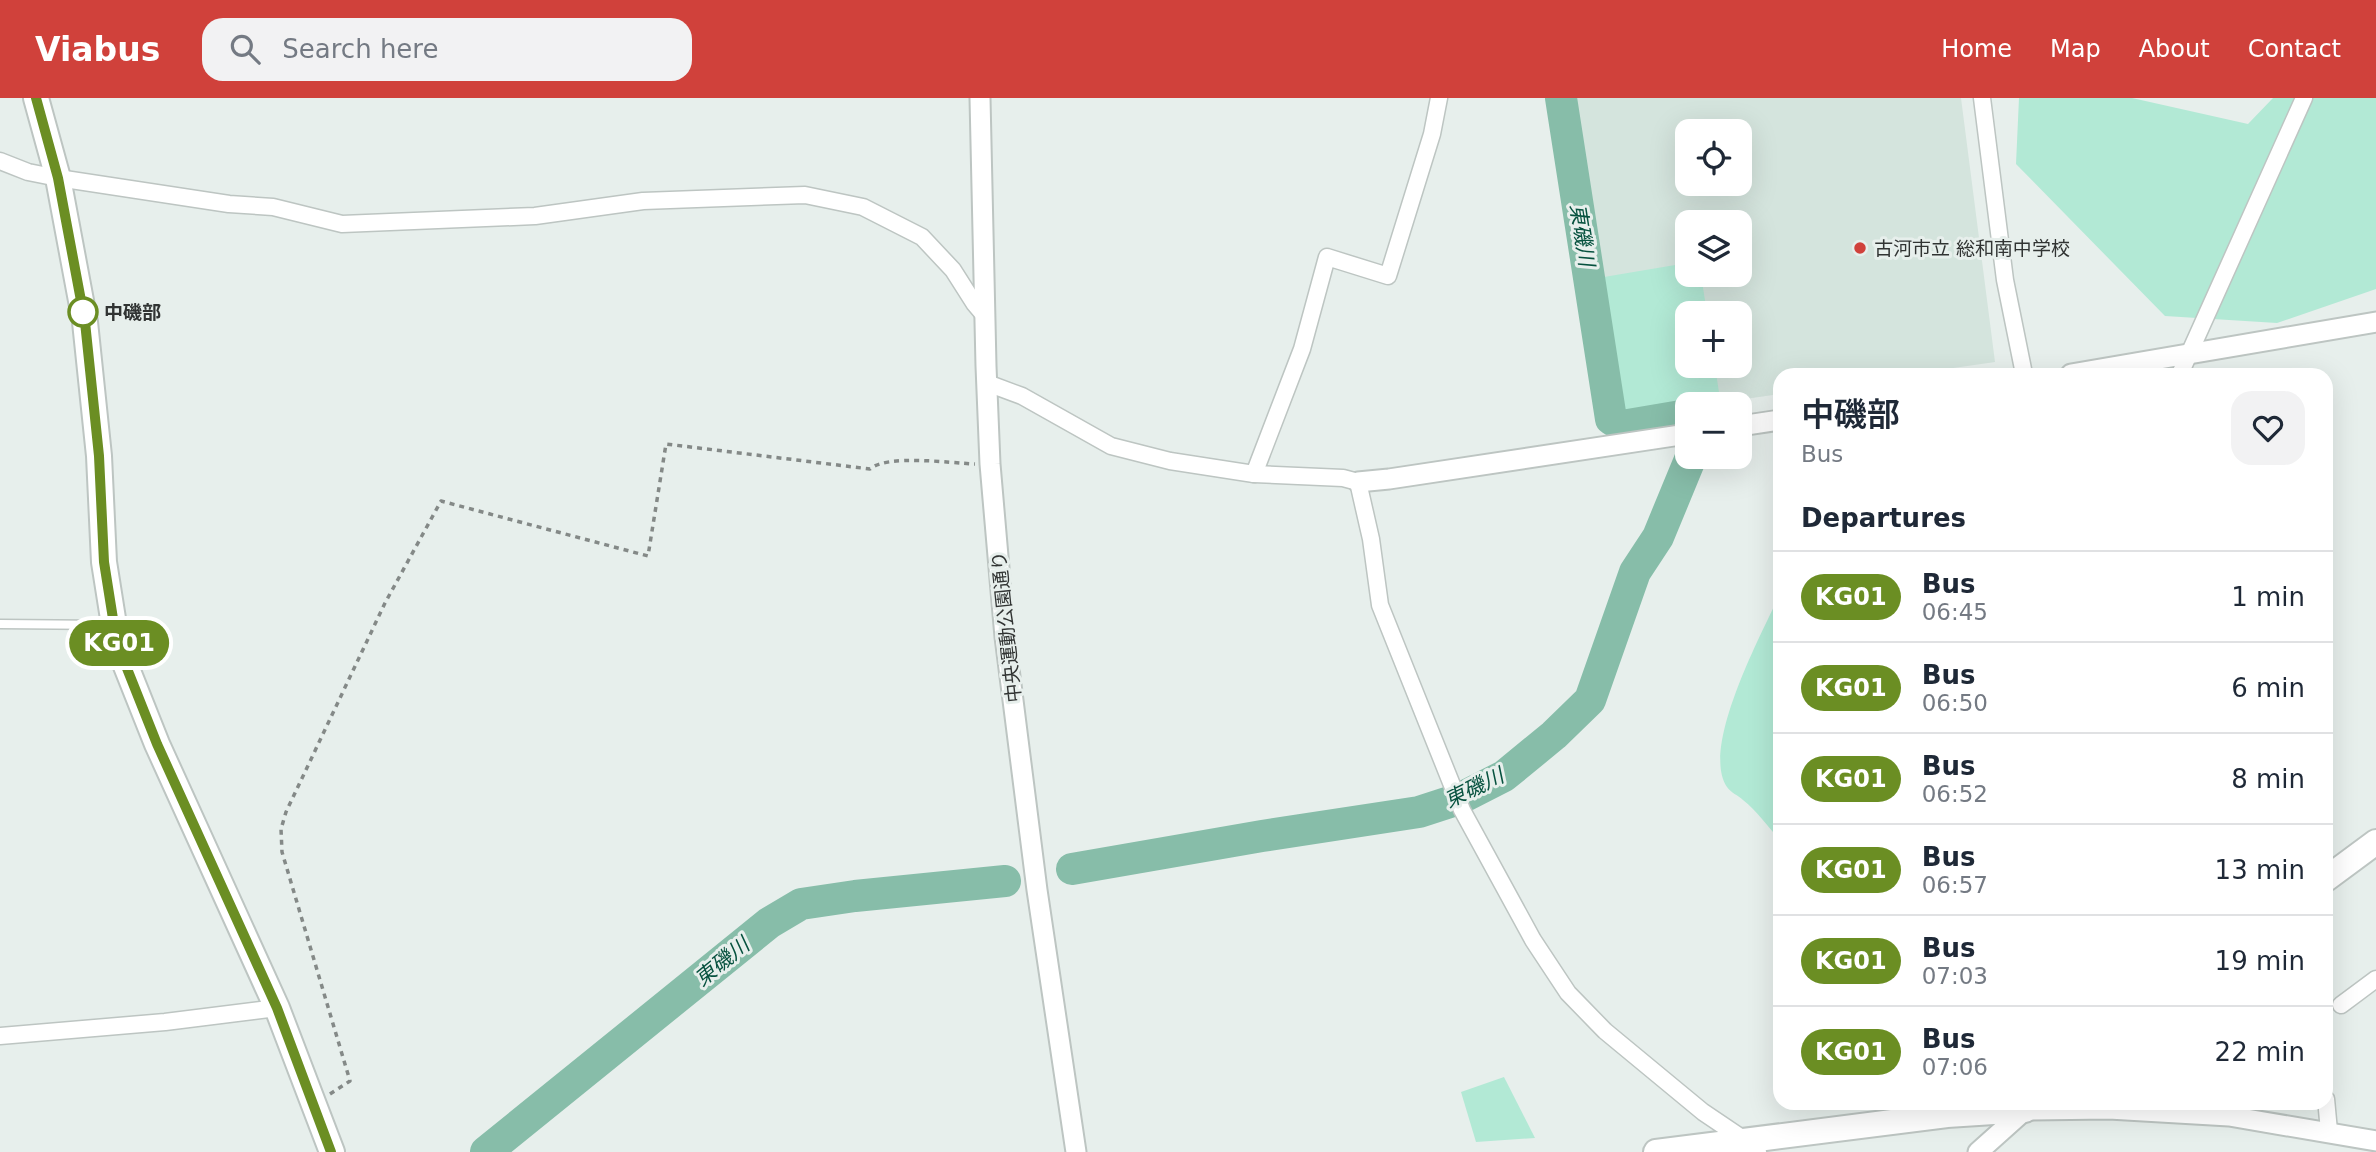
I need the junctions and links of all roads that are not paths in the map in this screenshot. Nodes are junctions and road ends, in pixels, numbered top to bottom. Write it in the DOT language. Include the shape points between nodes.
graph roads {
  1 [pos="36,98"];
  2 [pos="980,98"];
  3 [pos="1439,98"];
  4 [pos="1982,98"];
  5 [pos="2304,98"];
  6 [pos="0,161"];
  7 [pos="58,178"];
  8 [pos="985,316"];
  9 [pos="2376,322"];
  10 [pos="2189,354"];
  11 [pos="2023,368"];
  12 [pos="2106,368"];
  13 [pos="2183,368"];
  14 [pos="987,383"];
  15 [pos="1773,421"];
  16 [pos="1752,424"];
  17 [pos="1675,436"];
  18 [pos="1254,474"];
  19 [pos="1357,482"];
  20 [pos="0,624"];
  21 [pos="114,625"];
  22 [pos="2373,851"];
  23 [pos="2333,875"];
  24 [pos="2376,979"];
  25 [pos="2341,1005"];
  26 [pos="277,1008"];
  27 [pos="0,1036"];
  28 [pos="1994,1110"];
  29 [pos="2025,1110"];
  30 [pos="2187,1110"];
  31 [pos="2328,1110"];
  32 [pos="2329,1131"];
  33 [pos="2376,1141"];
  34 [pos="1752,1147"];
  35 [pos="331,1152"];
  36 [pos="1076,1152"];
  37 [pos="1656,1152"];
  38 [pos="1978,1152"];
  1 -- 7 [label="main road"];
  2 -- 8 [label="street, 中央運動公園通り"];
  3 -- 18 [label="street" via="1388,276 1327,257 1302,349"];
  4 -- 11 [label="street" via="2005,280"];
  5 -- 10 [label="street"];
  6 -- 7 [label="street"];
  7 -- 8 [label="street" via="273,208 342,224 535,216 643,201 805,195 863,207 922,237 954,270"];
  7 -- 21 [label="main road" via="86,334 104,562"];
  8 -- 14 [label="street, 中央運動公園通り"];
  9 -- 10 [label="street"];
  10 -- 12 [label="street"];
  10 -- 13 [label="street"];
  14 -- 18 [label="street" via="1022,396 1111,446"];
  14 -- 36 [label="street, 中央運動公園通り" via="1005,637"];
  15 -- 16 [label="street"];
  17 -- 19 [label="street"];
  18 -- 19 [label="street"];
  19 -- 34 [label="street" via="1380,605 1454,793 1533,940 1568,993 1605,1031"];
  20 -- 21 [label="lane"];
  21 -- 26 [label="main road" via="157,744"];
  22 -- 23 [label="main road"];
  24 -- 25 [label="street"];
  26 -- 27 [label="street"];
  26 -- 35 [label="main road"];
  28 -- 34 [label="main road"];
  29 -- 38 [label="street"];
  30 -- 32 [label="street"];
  31 -- 32 [label="street"];
  32 -- 33 [label="street"];
  34 -- 37 [label="main road"];
}
